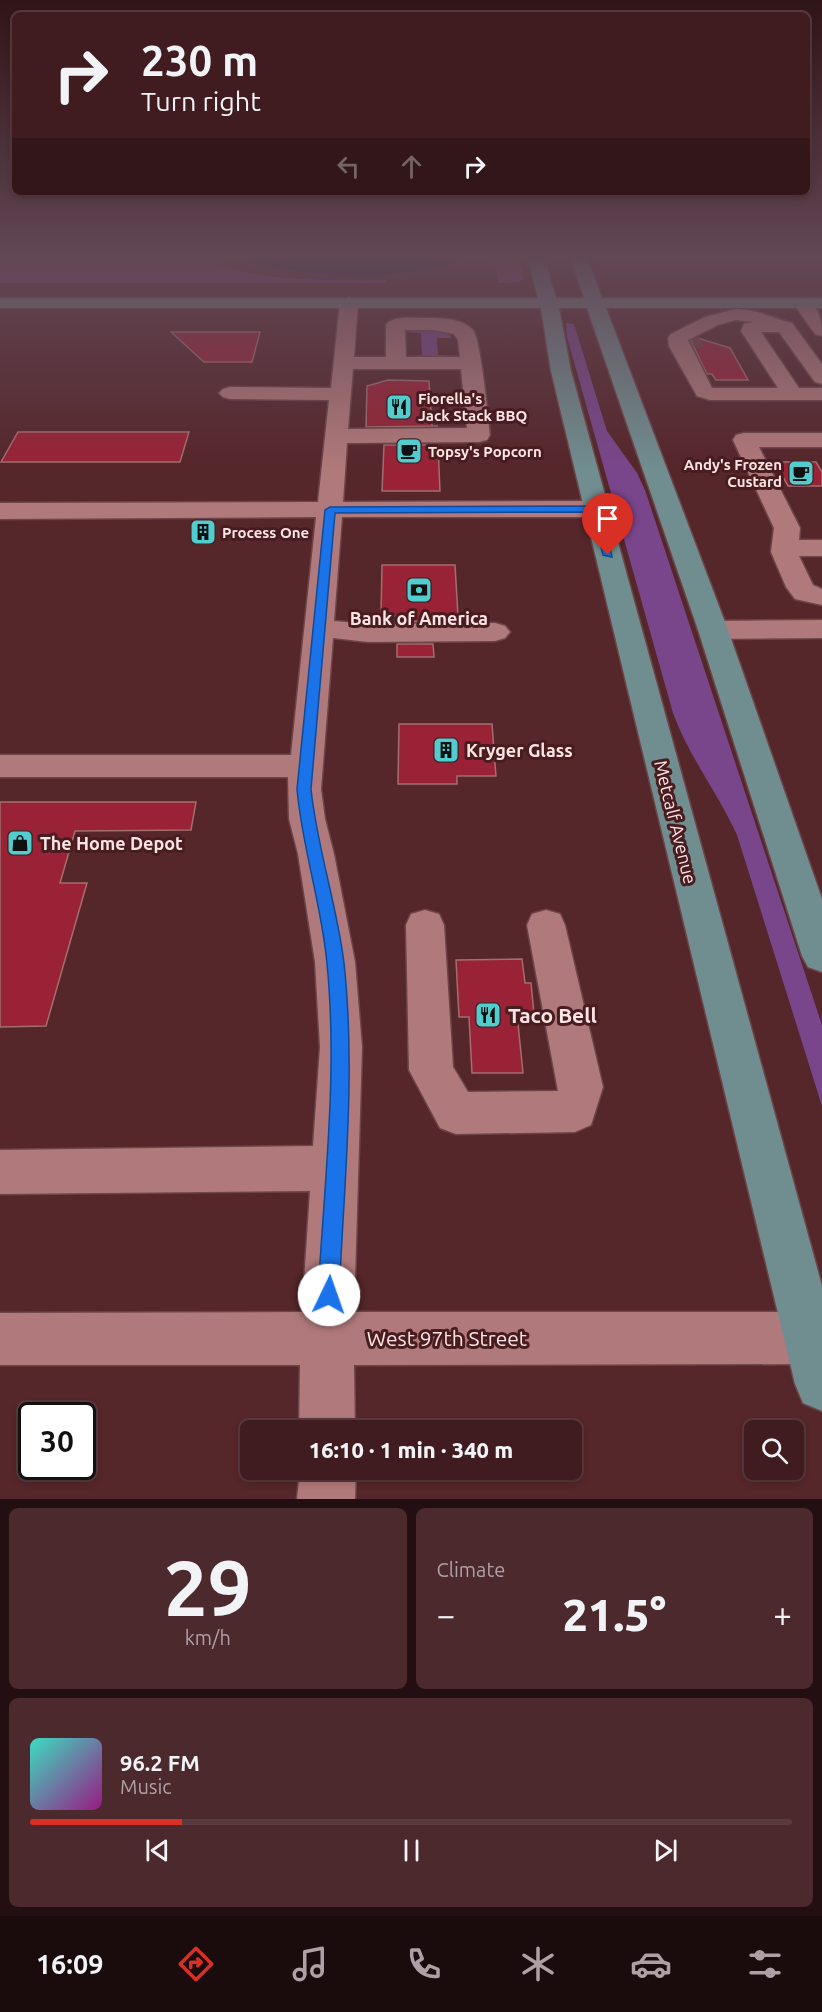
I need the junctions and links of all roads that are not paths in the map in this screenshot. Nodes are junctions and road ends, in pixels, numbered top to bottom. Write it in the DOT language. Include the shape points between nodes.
graph roads {
  1 [pos="347,328"];
  2 [pos="395,328"];
  3 [pos="453,328"];
  4 [pos="553,328"];
  5 [pos="603,328"];
  6 [pos="699,328"];
  7 [pos="751,328"];
  8 [pos="786,328"];
  9 [pos="812,350"];
  10 [pos="396,363"];
  11 [pos="470,363"];
  12 [pos="342,378"];
  13 [pos="822,378"];
  14 [pos="230,393"];
  15 [pos="793,394"];
  16 [pos="822,394"];
  17 [pos="337,436"];
  18 [pos="822,440"];
  19 [pos="753,460"];
  20 [pos="822,460"];
  21 [pos="596,509"];
  22 [pos="330,510"];
  23 [pos="0,511"];
  24 [pos="822,532"];
  25 [pos="822,539"];
  26 [pos="785,540"];
  27 [pos="822,548"];
  28 [pos="822,597"];
  29 [pos="319,627"];
  30 [pos="713,630"];
  31 [pos="822,630"];
  32 [pos="495,632"];
  33 [pos="0,766"];
  34 [pos="306,766"];
  35 [pos="425,925"];
  36 [pos="546,925"];
  37 [pos="822,956"];
  38 [pos="335,1168"];
  39 [pos="0,1172"];
  40 [pos="327,1338"];
  41 [pos="0,1339"];
  42 [pos="818,1353"];
  43 [pos="327,1420"];
  44 [pos="327,1480"];
  45 [pos="326,1499"];
  1 -- 12 [label="street"];
  2 -- 10 [label="street"];
  3 -- 11 [label="street" via="461,329 467,336"];
  4 -- 21 [label="main road, Metcalf Avenue"];
  5 -- 30 [label="main road"];
  6 -- 15 [label="street" via="678,338 690,341 705,392"];
  7 -- 15 [label="street"];
  8 -- 9 [label="street"];
  9 -- 13 [label="street"];
  10 -- 11 [label="street"];
  10 -- 12 [label="street"];
  11 -- 17 [label="street" via="479,435"];
  12 -- 14 [label="street"];
  12 -- 17 [label="street"];
  15 -- 16 [label="street"];
  17 -- 22 [label="street"];
  18 -- 19 [label="street" via="744,440"];
  19 -- 20 [label="street"];
  19 -- 26 [label="street" via="787,528"];
  21 -- 22 [label="street"];
  21 -- 42 [label="main road, Metcalf Avenue"];
  22 -- 23 [label="street" via="203,501"];
  22 -- 29 [label="street"];
  24 -- 26 [label="street"];
  25 -- 26 [label="street"];
  26 -- 27 [label="street"];
  26 -- 28 [label="street" via="800,587 805,593"];
  29 -- 32 [label="street" via="368,633"];
  29 -- 34 [label="street"];
  30 -- 31 [label="street"];
  30 -- 37 [label="main road"];
  33 -- 34 [label="street"];
  34 -- 38 [label="street" via="307,819 335,962 341,1047"];
  35 -- 36 [label="street" via="431,1070 456,1113 517,1114 575,1111 581,1087"];
  38 -- 39 [label="street"];
  38 -- 40 [label="street"];
  40 -- 41 [label="street, West 97th Street"];
  40 -- 42 [label="street, West 97th Street"];
  40 -- 43 [label="street"];
  44 -- 45 [label="street"];
}
